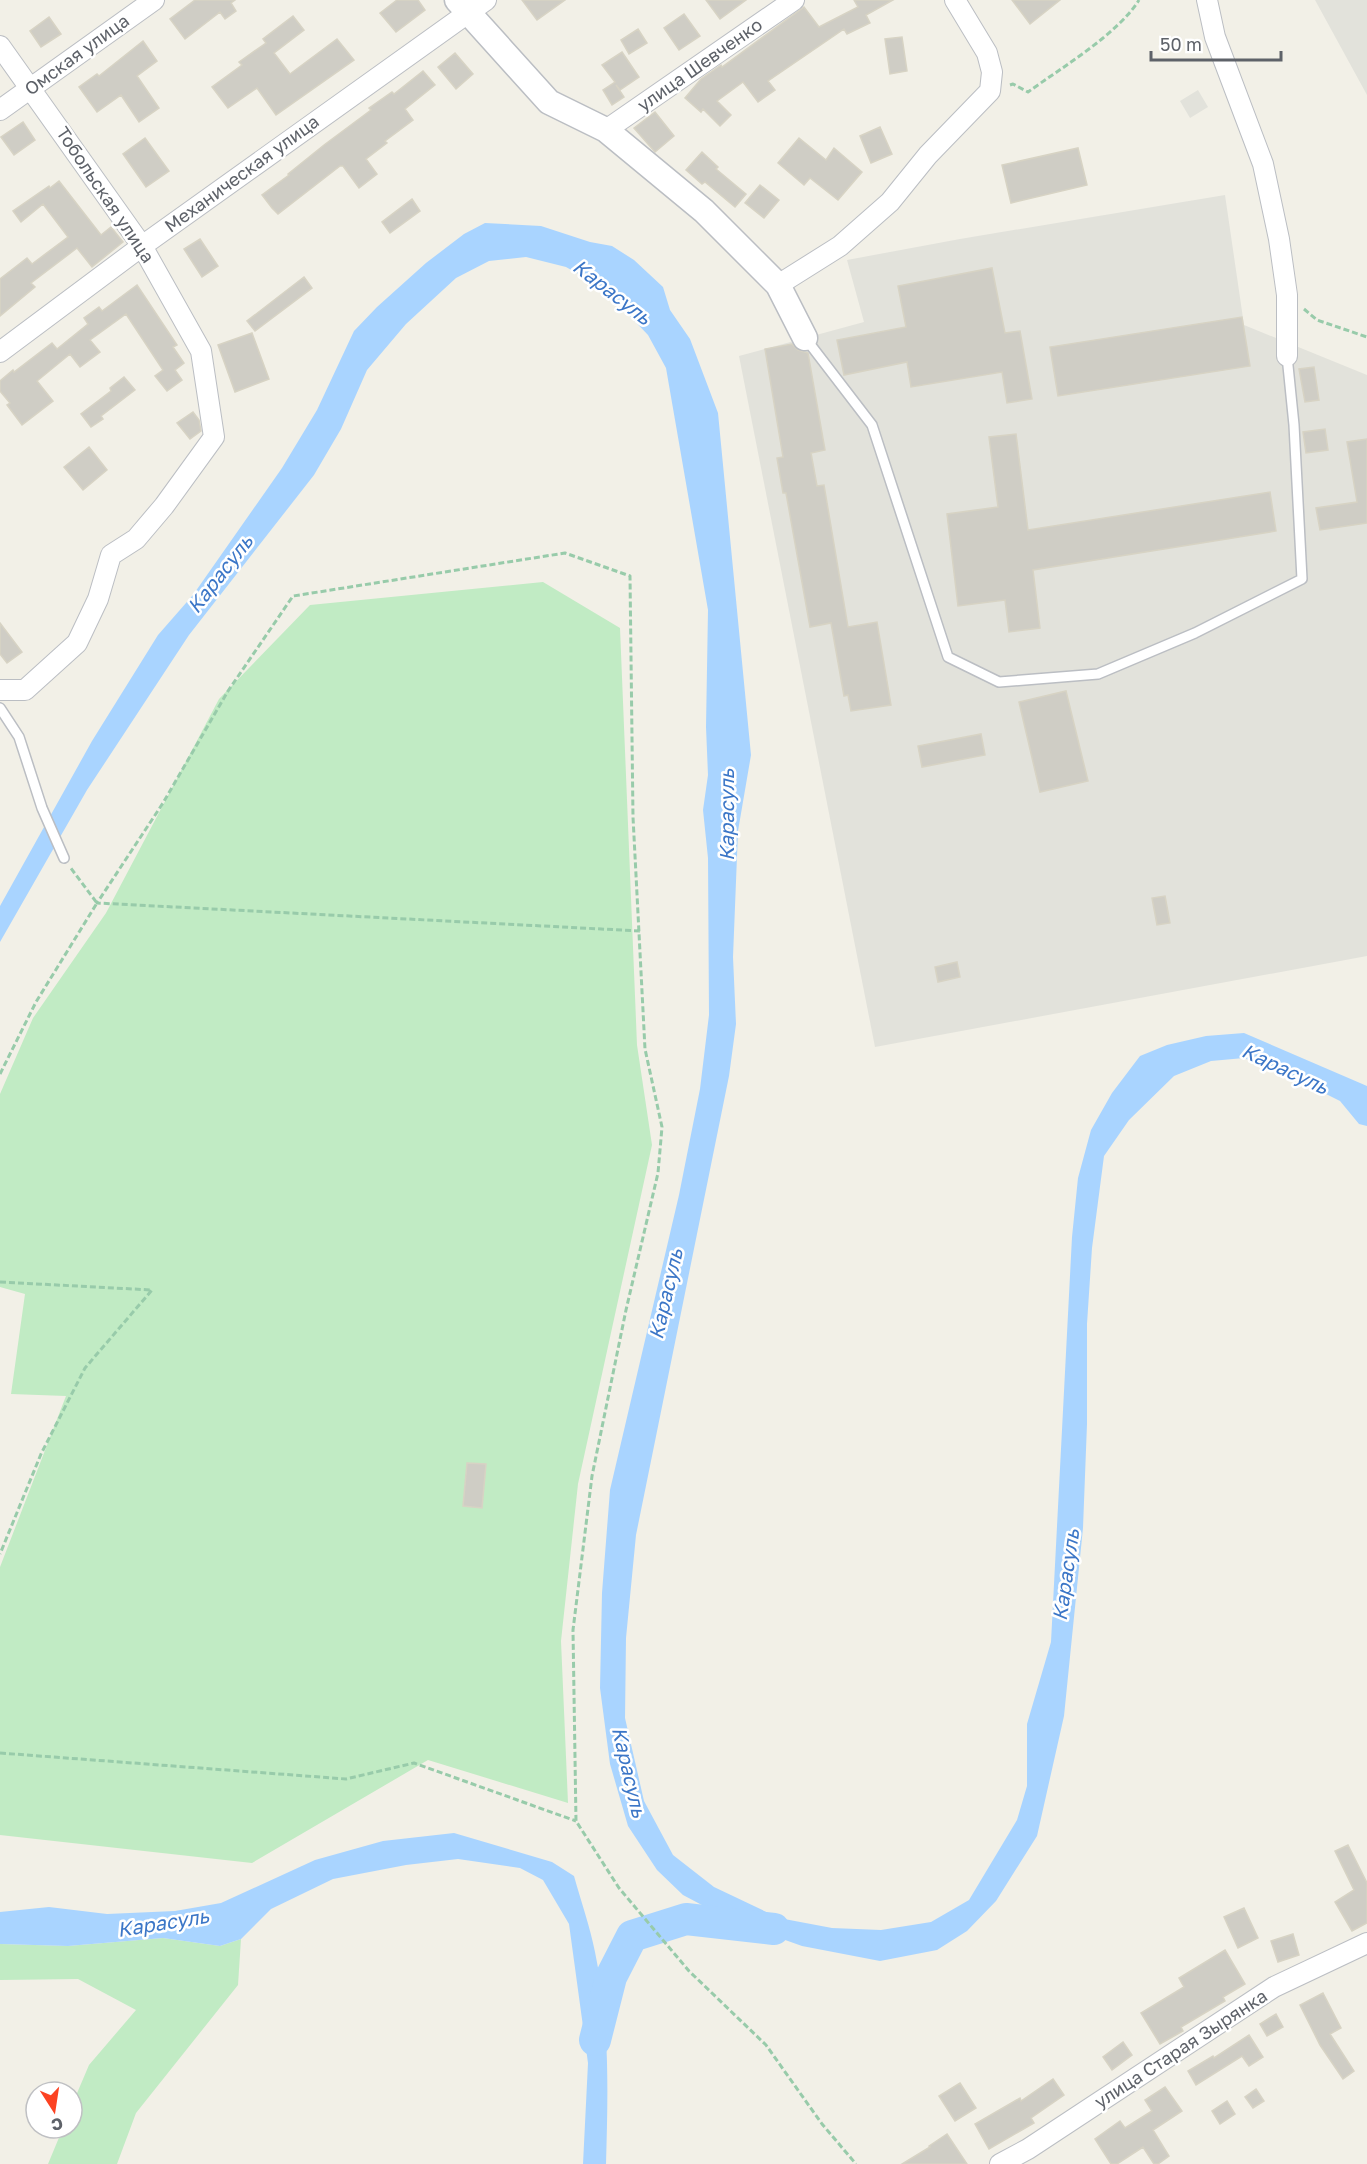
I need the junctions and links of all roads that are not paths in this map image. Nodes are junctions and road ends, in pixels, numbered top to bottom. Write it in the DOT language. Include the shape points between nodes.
graph roads {
  1 [pos="154,0"];
  2 [pos="794,0"];
  3 [pos="1207,0"];
  4 [pos="959,2"];
  5 [pos="470,4"];
  6 [pos="0,45"];
  7 [pos="31,87"];
  8 [pos="0,110"];
  9 [pos="606,130"];
  10 [pos="142,246"];
  11 [pos="778,285"];
  12 [pos="805,338"];
  13 [pos="0,352"];
  14 [pos="1287,356"];
  15 [pos="0,690"];
  16 [pos="0,708"];
  17 [pos="64,858"];
  18 [pos="1367,1943"];
  19 [pos="1000,2164"];
  1 -- 7 [label="street, Омская улица"];
  2 -- 9 [label="street, улица Шевченко"];
  3 -- 14 [label="street" via="1215,37 1263,164 1287,295"];
  4 -- 11 [label="street" via="987,53 992,72 990,91 890,202 840,246"];
  5 -- 9 [label="street" via="549,102"];
  5 -- 10 [label="street, Механическая улица"];
  6 -- 7 [label="street, Тобольская улица"];
  7 -- 8 [label="street, Омская улица"];
  7 -- 10 [label="street, Тобольская улица"];
  9 -- 11 [label="street" via="704,211"];
  10 -- 13 [label="street, Механическая улица"];
  10 -- 15 [label="street, Тобольская улица" via="201,351 214,436 136,539 111,555 99,599 77,643 25,690"];
  11 -- 12 [label="street"];
  12 -- 14 [label="lane" via="872,425 948,657 999,682 1098,674 1196,633 1302,579"];
  16 -- 17 [label="lane" via="19,737 42,808"];
  18 -- 19 [label="street, улица Старая Зырянка" via="1274,1987"];
}
